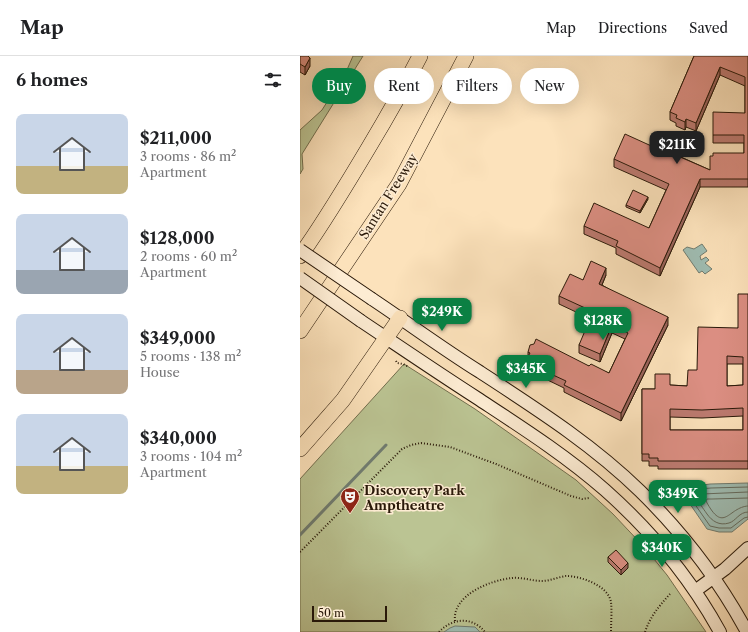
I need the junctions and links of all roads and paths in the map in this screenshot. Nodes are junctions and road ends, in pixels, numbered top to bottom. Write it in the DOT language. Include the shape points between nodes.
graph roads {
  1 [pos="420,56"];
  2 [pos="466,56"];
  3 [pos="300,250"];
  4 [pos="300,256"];
  5 [pos="300,278"];
  6 [pos="400,318"];
  7 [pos="300,331"];
  8 [pos="386,338"];
  9 [pos="396,361"];
  10 [pos="409,367"];
  11 [pos="300,449"];
  12 [pos="590,498"];
  13 [pos="748,548"];
  14 [pos="300,552"];
  15 [pos="714,578"];
  16 [pos="695,591"];
  17 [pos="670,594"];
  18 [pos="455,621"];
  19 [pos="439,632"];
  20 [pos="484,632"];
  21 [pos="611,632"];
  22 [pos="646,632"];
  23 [pos="720,632"];
  24 [pos="747,632"];
  1 -- 4 [label="highway" via="405,87 321,226"];
  2 -- 7 [label="highway, Santan Freeway" via="399,184"];
  3 -- 6 [label="main road, bridge"];
  5 -- 8 [label="main road, bridge"];
  6 -- 8 [label="highway"];
  6 -- 15 [label="main road" via="551,419 603,458 663,515"];
  8 -- 11 [label="highway" via="343,400"];
  8 -- 16 [label="main road" via="516,423 604,489 663,551"];
  9 -- 10 [label="path"];
  12 -- 14 [label="path" via="571,496 450,447 428,443 415,444 402,449"];
  13 -- 15 [label="main road"];
  15 -- 16 [label="main road"];
  15 -- 24 [label="main road"];
  16 -- 23 [label="main road"];
  17 -- 22 [label="path" via="655,612"];
  18 -- 19 [label="path" via="447,624"];
  18 -- 20 [label="path" via="475,623"];
  18 -- 21 [label="path" via="455,612 460,602 486,584 511,578 543,581 577,576 596,584 611,600"];
}
